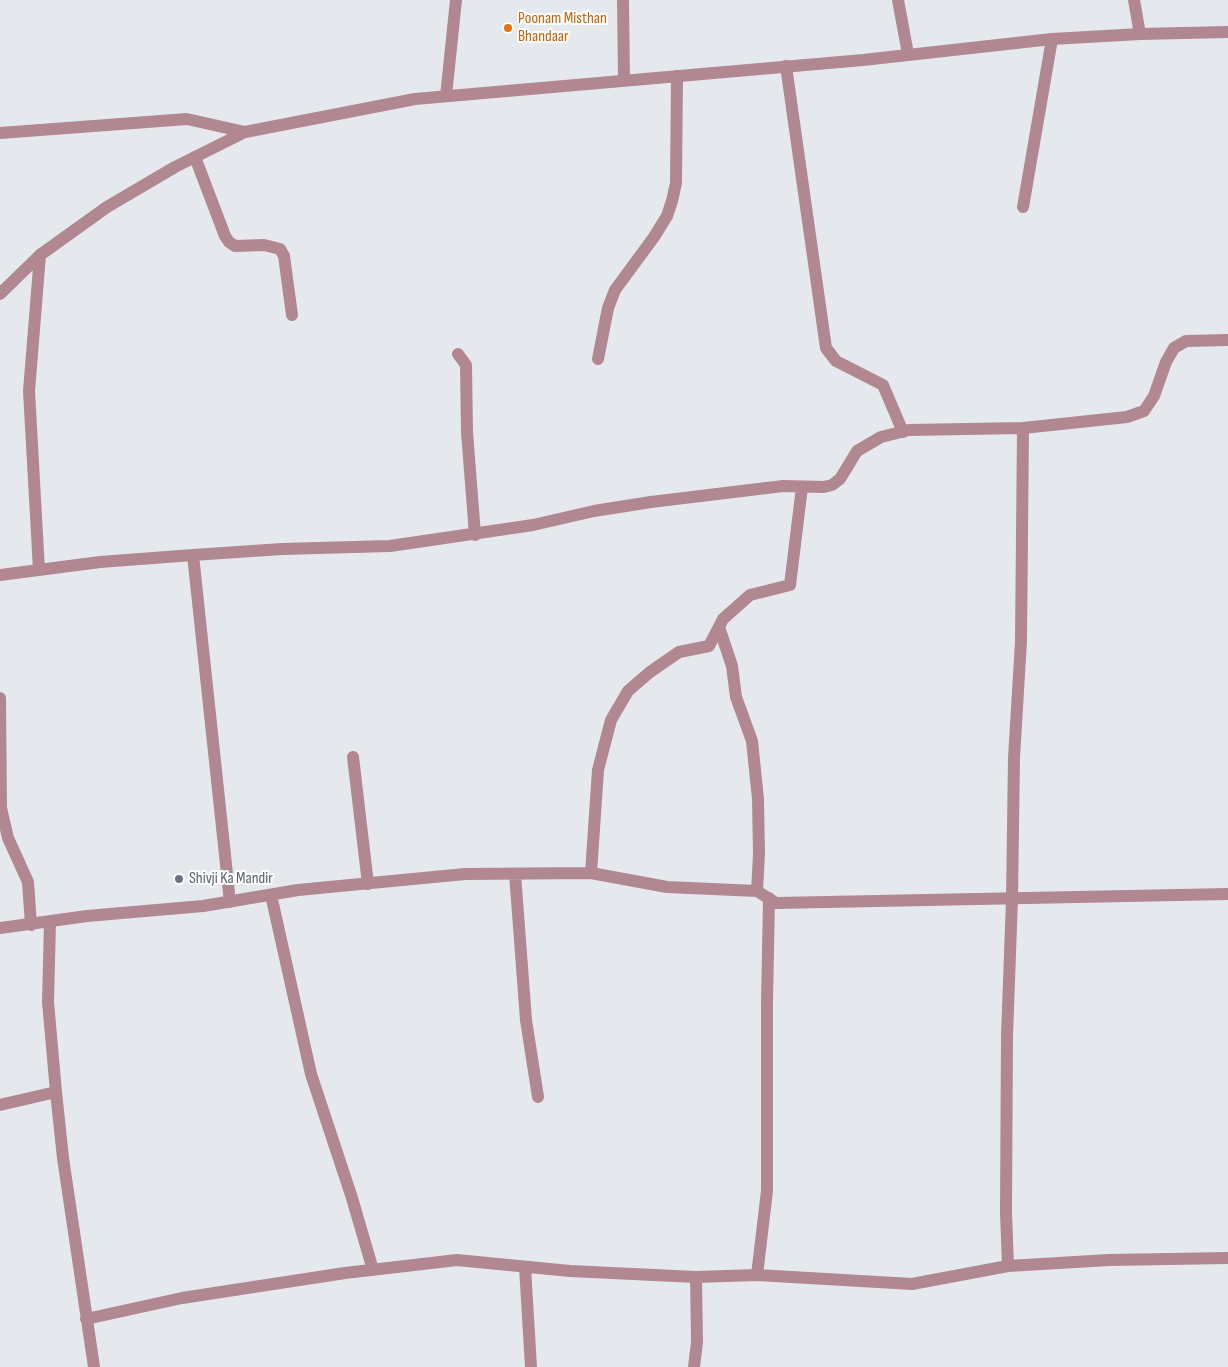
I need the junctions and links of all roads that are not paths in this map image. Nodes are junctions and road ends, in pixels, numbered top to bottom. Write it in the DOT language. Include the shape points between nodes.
graph roads {
  1 [pos="456,0"];
  2 [pos="623,0"];
  3 [pos="898,0"];
  4 [pos="1134,0"];
  5 [pos="1228,32"];
  6 [pos="1140,34"];
  7 [pos="1052,39"];
  8 [pos="908,54"];
  9 [pos="786,66"];
  10 [pos="677,76"];
  11 [pos="624,80"];
  12 [pos="446,96"];
  13 [pos="245,132"];
  14 [pos="0,133"];
  15 [pos="195,157"];
  16 [pos="1024,207"];
  17 [pos="40,255"];
  18 [pos="0,294"];
  19 [pos="292,315"];
  20 [pos="1228,340"];
  21 [pos="458,354"];
  22 [pos="598,359"];
  23 [pos="1023,428"];
  24 [pos="904,432"];
  25 [pos="802,487"];
  26 [pos="475,535"];
  27 [pos="193,555"];
  28 [pos="39,570"];
  29 [pos="0,575"];
  30 [pos="719,627"];
  31 [pos="0,698"];
  32 [pos="353,757"];
  33 [pos="591,873"];
  34 [pos="515,874"];
  35 [pos="368,884"];
  36 [pos="757,891"];
  37 [pos="1228,894"];
  38 [pos="271,895"];
  39 [pos="769,898"];
  40 [pos="1012,899"];
  41 [pos="230,902"];
  42 [pos="50,922"];
  43 [pos="31,925"];
  44 [pos="0,928"];
  45 [pos="56,1092"];
  46 [pos="538,1097"];
  47 [pos="0,1105"];
  48 [pos="1228,1258"];
  49 [pos="1008,1266"];
  50 [pos="525,1267"];
  51 [pos="374,1270"];
  52 [pos="757,1274"];
  53 [pos="696,1277"];
  54 [pos="86,1319"];
  55 [pos="94,1367"];
  56 [pos="531,1367"];
  57 [pos="694,1367"];
  1 -- 12 [label="street"];
  2 -- 11 [label="street"];
  3 -- 8 [label="street"];
  4 -- 6 [label="street"];
  5 -- 6 [label="street"];
  6 -- 7 [label="street"];
  7 -- 8 [label="street"];
  7 -- 16 [label="street"];
  8 -- 9 [label="street"];
  9 -- 10 [label="street"];
  9 -- 24 [label="street" via="826,348 836,361 883,385"];
  10 -- 11 [label="street"];
  10 -- 22 [label="street" via="676,183 672,201 654,237 615,290"];
  11 -- 12 [label="street"];
  12 -- 13 [label="street" via="415,99"];
  13 -- 14 [label="street" via="187,119"];
  13 -- 15 [label="street"];
  15 -- 17 [label="street" via="107,207"];
  15 -- 19 [label="street" via="229,242 235,246 264,245 280,249 284,256"];
  17 -- 18 [label="street"];
  17 -- 28 [label="street" via="29,391"];
  20 -- 23 [label="street" via="1186,341 1174,348 1154,396 1144,410 1127,417"];
  21 -- 26 [label="street" via="466,365 467,432"];
  23 -- 24 [label="street"];
  23 -- 40 [label="street" via="1021,641 1014,758"];
  24 -- 25 [label="street" via="882,437 857,451 840,479 832,485"];
  25 -- 26 [label="street" via="783,486 651,502"];
  25 -- 30 [label="street" via="790,585 750,595 723,619"];
  26 -- 27 [label="street" via="390,546"];
  27 -- 28 [label="street"];
  27 -- 41 [label="street"];
  28 -- 29 [label="street"];
  30 -- 33 [label="street" via="709,646 680,652 650,672 628,691 611,720 598,770"];
  30 -- 36 [label="street" via="732,666 736,697 752,740 758,799"];
  31 -- 43 [label="street" via="1,808 8,838 28,882"];
  32 -- 35 [label="street"];
  33 -- 34 [label="street"];
  33 -- 36 [label="street" via="667,887"];
  34 -- 35 [label="street" via="465,874"];
  34 -- 46 [label="street" via="526,1020"];
  35 -- 38 [label="street"];
  36 -- 39 [label="street"];
  37 -- 40 [label="street"];
  38 -- 41 [label="street"];
  38 -- 51 [label="street" via="311,1074"];
  39 -- 40 [label="street" via="776,903"];
  39 -- 52 [label="street" via="767,1191"];
  40 -- 49 [label="street" via="1007,1036"];
  41 -- 42 [label="street"];
  42 -- 43 [label="street"];
  42 -- 45 [label="street" via="48,1002"];
  43 -- 44 [label="street"];
  45 -- 47 [label="street"];
  45 -- 54 [label="street"];
  48 -- 49 [label="street"];
  49 -- 52 [label="street" via="912,1284"];
  50 -- 51 [label="street" via="458,1260"];
  50 -- 53 [label="street"];
  50 -- 56 [label="street"];
  51 -- 54 [label="street" via="182,1298"];
  52 -- 53 [label="street"];
  53 -- 57 [label="street"];
  54 -- 55 [label="street"];
}
